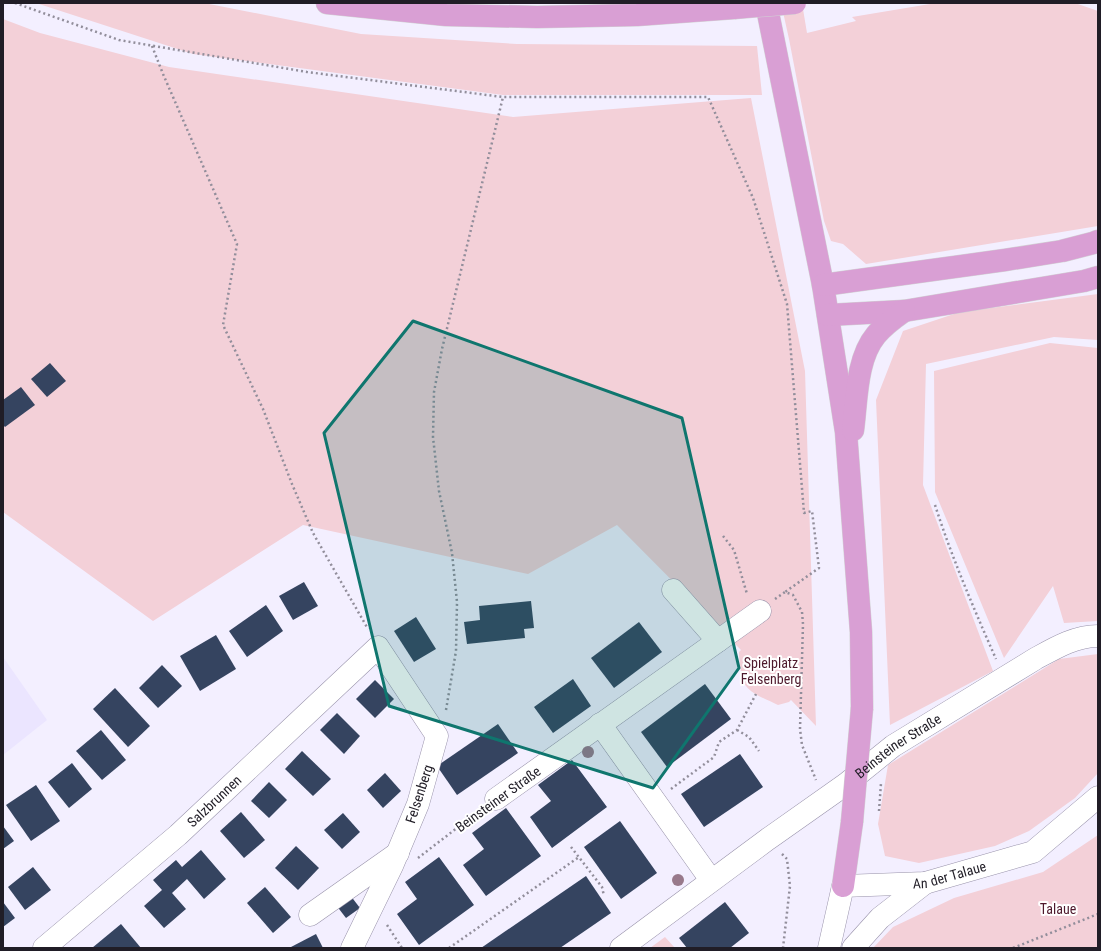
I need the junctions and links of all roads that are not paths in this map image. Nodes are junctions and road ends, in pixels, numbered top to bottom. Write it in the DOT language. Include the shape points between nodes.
graph roads {
  1 [pos="327,3"];
  2 [pos="766,3"];
  3 [pos="795,3"];
  4 [pos="1098,241"];
  5 [pos="1098,277"];
  6 [pos="823,285"];
  7 [pos="904,311"];
  8 [pos="828,315"];
  9 [pos="849,469"];
  10 [pos="673,590"];
  11 [pos="760,611"];
  12 [pos="1098,636"];
  13 [pos="718,641"];
  14 [pos="600,724"];
  15 [pos="437,736"];
  16 [pos="1098,797"];
  17 [pos="496,799"];
  18 [pos="395,860"];
  19 [pos="711,880"];
  20 [pos="925,883"];
  21 [pos="843,886"];
  22 [pos="310,915"];
  23 [pos="44,948"];
  24 [pos="352,948"];
  25 [pos="621,948"];
  26 [pos="829,948"];
  27 [pos="853,948"];
  1 -- 3 [label="highway, bridge" via="446,15 537,17 638,15"];
  2 -- 6 [label="highway"];
  4 -- 6 [label="highway" via="1062,251"];
  5 -- 7 [label="highway"];
  6 -- 8 [label="highway"];
  7 -- 8 [label="highway"];
  7 -- 9 [label="highway" via="884,326 866,351 860,374"];
  8 -- 9 [label="highway" via="846,432"];
  9 -- 21 [label="highway, bridge" via="861,632 862,708 852,822"];
  10 -- 13 [label="street"];
  11 -- 13 [label="street, Beinsteiner Straße"];
  12 -- 19 [label="street, Beinsteiner Straße" via="1088,636 1069,642 1035,659 893,746 846,784"];
  13 -- 14 [label="street, Beinsteiner Straße"];
  14 -- 17 [label="street, Beinsteiner Straße"];
  14 -- 19 [label="street"];
  15 -- 18 [label="street, Felsenberg" via="418,804"];
  15 -- 23 [label="street, Salzbrunnen" via="378,647 178,835"];
  16 -- 20 [label="street, An der Talaue" via="1033,852"];
  18 -- 22 [label="street"];
  18 -- 24 [label="street, Felsenberg"];
  19 -- 25 [label="street, Beinsteiner Straße"];
  20 -- 21 [label="street, An der Talaue"];
  20 -- 27 [label="street" via="880,918"];
  21 -- 26 [label="street"];
}
